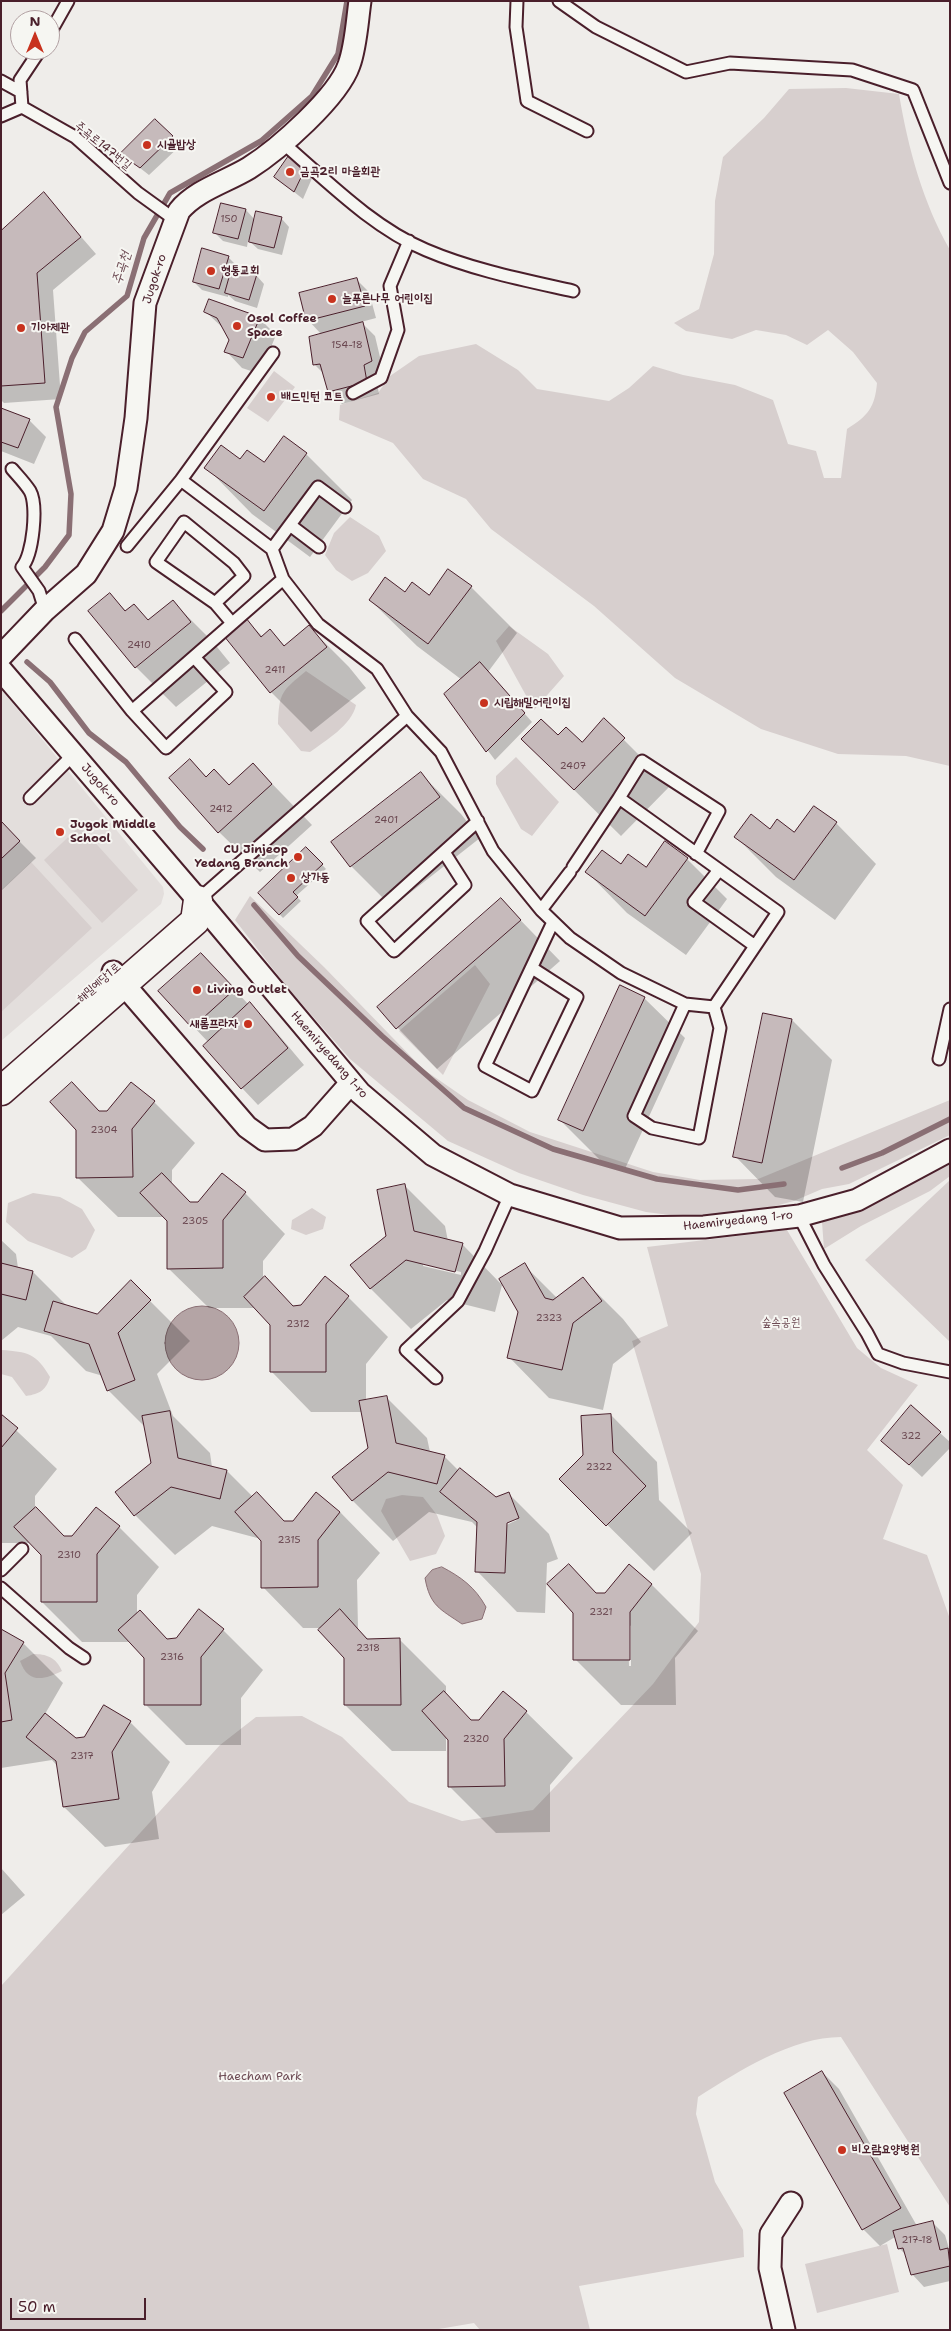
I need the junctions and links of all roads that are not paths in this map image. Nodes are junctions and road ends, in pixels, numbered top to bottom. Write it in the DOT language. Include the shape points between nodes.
graph roads {
  1 [pos="68,1"];
  2 [pos="360,1"];
  3 [pos="517,1"];
  4 [pos="559,1"];
  5 [pos="60,15"];
  6 [pos="33,60"];
  7 [pos="1,81"];
  8 [pos="21,92"];
  9 [pos="22,107"];
  10 [pos="1,116"];
  11 [pos="587,131"];
  12 [pos="283,143"];
  13 [pos="950,183"];
  14 [pos="174,219"];
  15 [pos="409,241"];
  16 [pos="573,291"];
  17 [pos="273,353"];
  18 [pos="353,393"];
  19 [pos="12,469"];
  20 [pos="181,480"];
  21 [pos="344,507"];
  22 [pos="290,525"];
  23 [pos="127,546"];
  24 [pos="319,547"];
  25 [pos="272,550"];
  26 [pos="283,579"];
  27 [pos="42,600"];
  28 [pos="215,603"];
  29 [pos="232,623"];
  30 [pos="75,639"];
  31 [pos="1,656"];
  32 [pos="194,658"];
  33 [pos="1,670"];
  34 [pos="132,712"];
  35 [pos="407,716"];
  36 [pos="74,754"];
  37 [pos="30,798"];
  38 [pos="619,798"];
  39 [pos="478,821"];
  40 [pos="444,852"];
  41 [pos="696,854"];
  42 [pos="719,870"];
  43 [pos="198,900"];
  44 [pos="541,910"];
  45 [pos="554,922"];
  46 [pos="755,946"];
  47 [pos="532,968"];
  48 [pos="118,977"];
  49 [pos="685,1004"];
  50 [pos="714,1007"];
  51 [pos="949,1016"];
  52 [pos="938,1059"];
  53 [pos="1,1068"];
  54 [pos="351,1083"];
  55 [pos="1,1091"];
  56 [pos="950,1150"];
  57 [pos="510,1194"];
  58 [pos="799,1216"];
  59 [pos="950,1372"];
  60 [pos="436,1378"];
  61 [pos="22,1549"];
  62 [pos="1,1570"];
  63 [pos="1,1588"];
  64 [pos="84,1658"];
  65 [pos="791,2203"];
  66 [pos="784,2330"];
  1 -- 5 [label="lane"];
  2 -- 12 [label="street, Jugok-ro" via="350,63 345,75 326,100"];
  3 -- 11 [label="lane" via="516,27 527,101"];
  4 -- 13 [label="lane" via="596,27 686,72 730,63 852,70 914,90"];
  6 -- 8 [label="lane" via="20,80"];
  7 -- 8 [label="lane"];
  8 -- 9 [label="lane"];
  9 -- 10 [label="lane"];
  9 -- 14 [label="lane, 주곡로147번길" via="75,138"];
  12 -- 14 [label="street, Jugok-ro" via="249,168 187,201"];
  12 -- 15 [label="lane" via="341,193 389,230"];
  14 -- 27 [label="street, Jugok-ro" via="145,303 136,418 126,488 113,531 86,574"];
  15 -- 16 [label="lane" via="425,250 486,271"];
  15 -- 18 [label="lane" via="390,286 398,330 396,338 381,378"];
  17 -- 20 [label="lane"];
  19 -- 27 [label="lane" via="31,492 34,535 22,567"];
  20 -- 23 [label="lane"];
  20 -- 25 [label="lane"];
  21 -- 22 [label="lane" via="318,487"];
  22 -- 24 [label="lane"];
  22 -- 25 [label="lane"];
  25 -- 26 [label="lane"];
  26 -- 29 [label="lane"];
  26 -- 35 [label="lane" via="318,624 377,669"];
  27 -- 31 [label="street, Jugok-ro"];
  28 -- 28 [label="lane" via="156,562 184,522 234,562 244,576"];
  28 -- 29 [label="lane"];
  29 -- 32 [label="lane"];
  30 -- 34 [label="lane"];
  32 -- 34 [label="lane"];
  32 -- 34 [label="lane" via="226,692 166,748"];
  33 -- 36 [label="street, Jugok-ro"];
  35 -- 39 [label="lane" via="441,752"];
  35 -- 43 [label="lane"];
  36 -- 37 [label="lane"];
  36 -- 43 [label="street, Jugok-ro"];
  38 -- 41 [label="lane"];
  38 -- 41 [label="lane" via="642,761 719,811"];
  38 -- 44 [label="lane"];
  39 -- 40 [label="lane"];
  39 -- 44 [label="lane" via="493,851"];
  40 -- 40 [label="lane" via="367,921 394,951 465,885"];
  41 -- 42 [label="lane"];
  42 -- 46 [label="lane" via="778,912"];
  42 -- 46 [label="lane" via="694,902"];
  43 -- 48 [label="street" via="195,921"];
  43 -- 54 [label="street, Haemiryedang 1-ro"];
  44 -- 45 [label="lane"];
  45 -- 47 [label="lane"];
  45 -- 49 [label="lane" via="570,938 621,973"];
  46 -- 50 [label="lane"];
  47 -- 47 [label="lane" via="484,1066 532,1091 577,997"];
  48 -- 53 [label="street, 해밀예당1로"];
  48 -- 54 [label="street" via="247,1128 265,1140 293,1139 313,1126"];
  48 -- 55 [label="street"];
  49 -- 50 [label="lane"];
  49 -- 50 [label="lane" via="634,1116 652,1128 699,1138 720,1028"];
  51 -- 52 [label="lane"];
  54 -- 57 [label="street, Haemiryedang 1-ro" via="434,1155"];
  56 -- 58 [label="street, Haemiryedang 1-ro" via="857,1200"];
  57 -- 58 [label="street, Haemiryedang 1-ro" via="620,1228 704,1227"];
  57 -- 60 [label="lane" via="458,1301 406,1350"];
  58 -- 59 [label="lane" via="824,1265 878,1354 903,1364"];
  61 -- 62 [label="lane"];
  63 -- 64 [label="lane"];
  65 -- 66 [label="street" via="771,2234 770,2268"];
}
